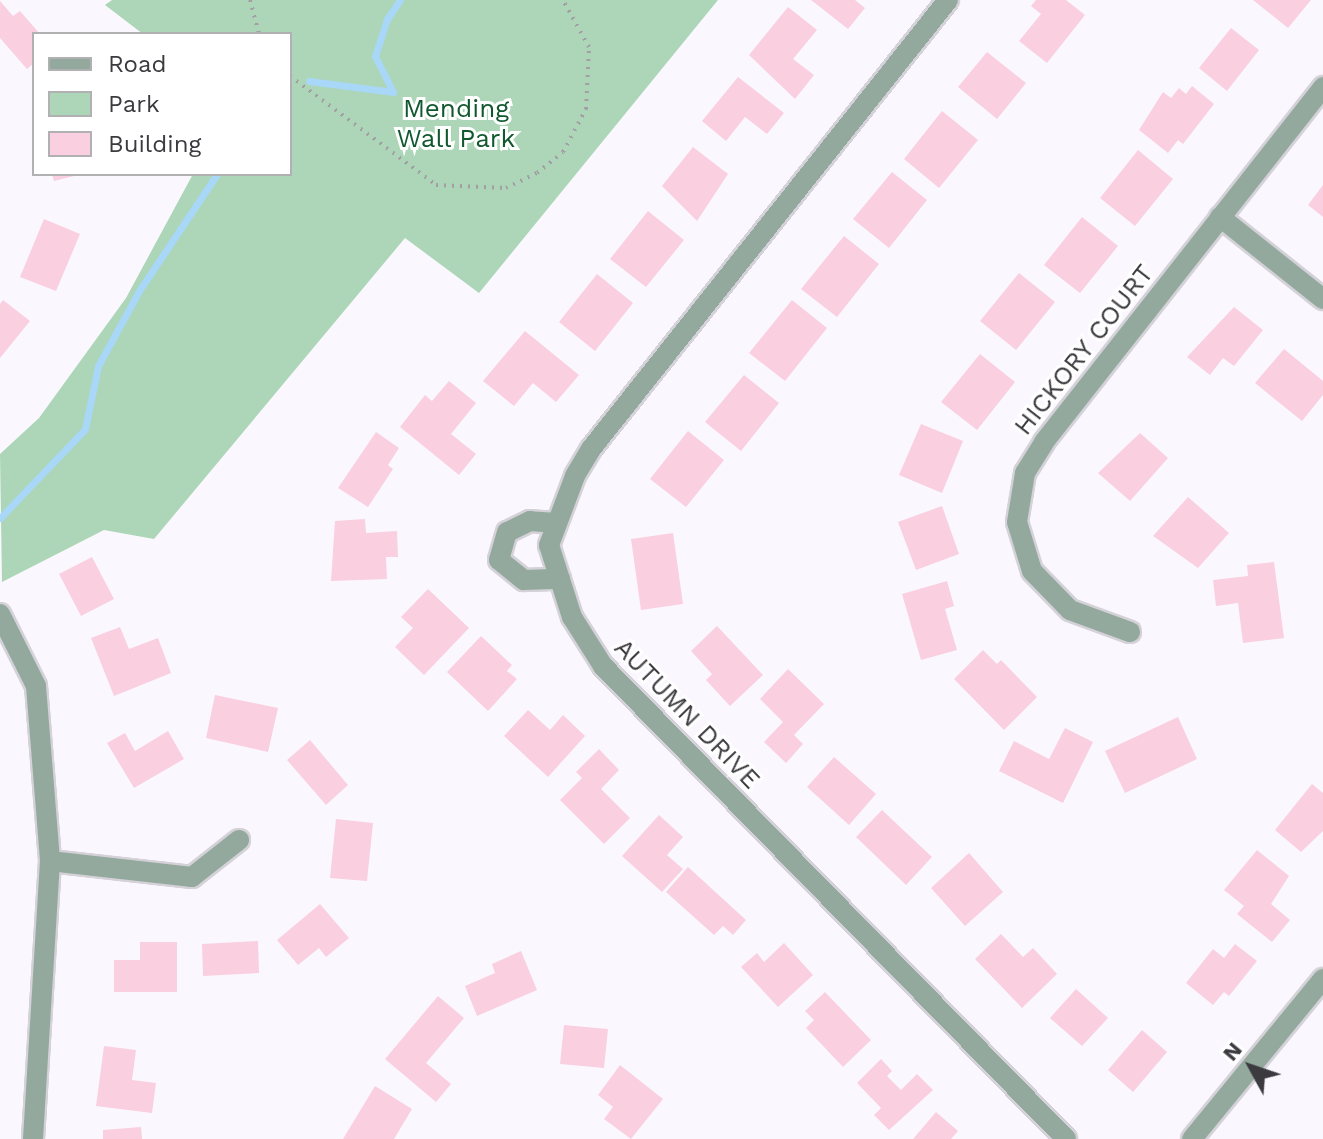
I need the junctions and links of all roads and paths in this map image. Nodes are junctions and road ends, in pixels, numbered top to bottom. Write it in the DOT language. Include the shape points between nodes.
graph roads {
  1 [pos="250,0"];
  2 [pos="563,0"];
  3 [pos="948,0"];
  4 [pos="258,32"];
  5 [pos="292,77"];
  6 [pos="1323,87"];
  7 [pos="1220,217"];
  8 [pos="1323,299"];
  9 [pos="557,523"];
  10 [pos="560,579"];
  11 [pos="0,614"];
  12 [pos="1130,632"];
  13 [pos="239,840"];
  14 [pos="50,861"];
  15 [pos="1323,979"];
  16 [pos="33,1139"];
  17 [pos="1066,1139"];
  18 [pos="1192,1139"];
  1 -- 4 [label="path"];
  2 -- 5 [label="path" via="589,47 586,109 563,152 506,188 436,185"];
  3 -- 9 [label="street, AUTUMN DRIVE" via="591,449"];
  6 -- 7 [label="street, HICKORY COURT"];
  7 -- 8 [label="street"];
  7 -- 12 [label="street, HICKORY COURT" via="1044,442 1020,489 1022,549 1041,584 1070,610"];
  9 -- 10 [label="street, AUTUMN DRIVE" via="549,545"];
  9 -- 10 [label="street" via="530,521 507,532 499,560 524,580"];
  10 -- 17 [label="street, AUTUMN DRIVE" via="581,635 603,666"];
  11 -- 14 [label="street" via="36,686"];
  13 -- 14 [label="street" via="192,877"];
  14 -- 16 [label="street"];
  15 -- 18 [label="street"];
}
